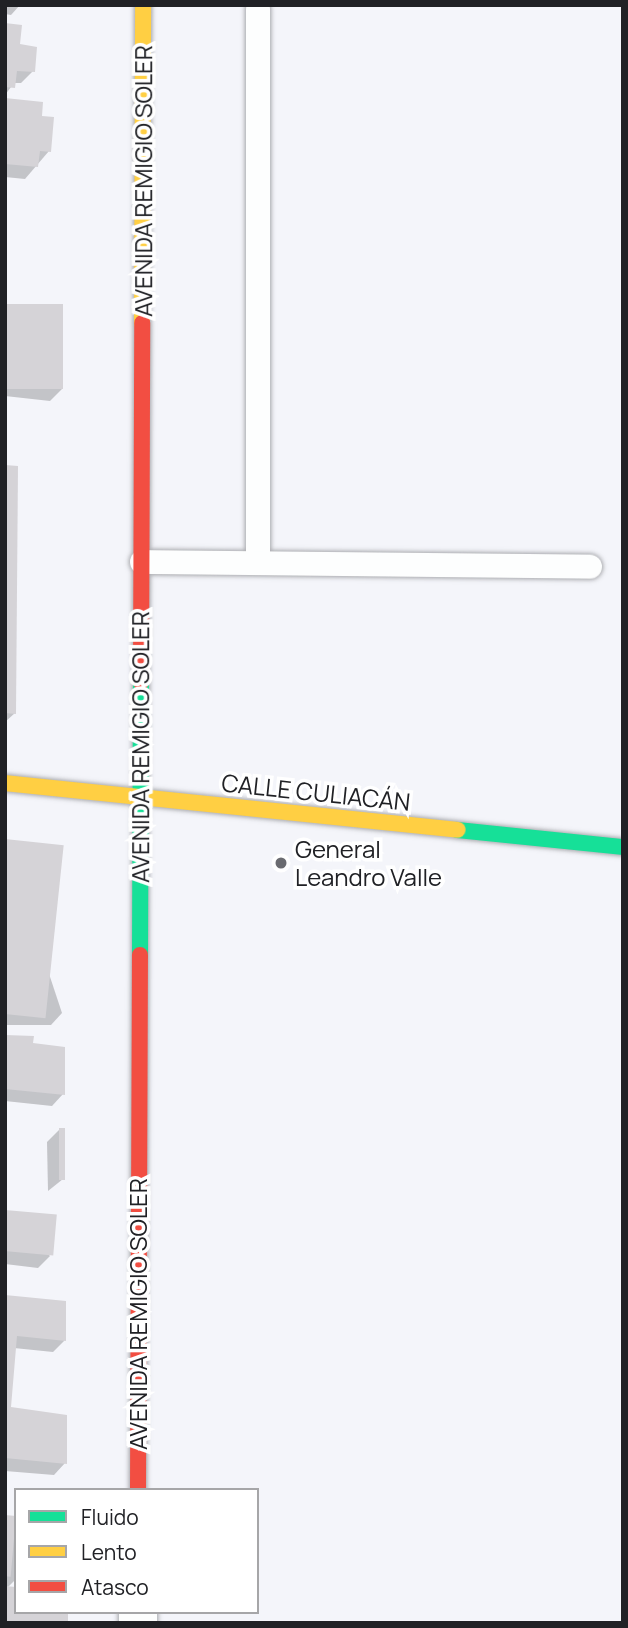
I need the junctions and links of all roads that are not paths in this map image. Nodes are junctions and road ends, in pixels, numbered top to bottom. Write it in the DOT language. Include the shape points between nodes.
graph roads {
  1 [pos="143,5"];
  2 [pos="258,9"];
  3 [pos="258,561"];
  4 [pos="142,562"];
  5 [pos="590,567"];
  6 [pos="5,783"];
  7 [pos="140,796"];
  8 [pos="623,847"];
  9 [pos="138,1488"];
  1 -- 4 [label="street, AVENIDA REMIGIO SOLER"];
  2 -- 3 [label="lane"];
  3 -- 4 [label="lane"];
  3 -- 5 [label="lane"];
  4 -- 7 [label="street, AVENIDA REMIGIO SOLER"];
  6 -- 7 [label="street, CALLE CULIACÁN"];
  7 -- 8 [label="street, CALLE CULIACÁN"];
  7 -- 9 [label="street, AVENIDA REMIGIO SOLER"];
}
